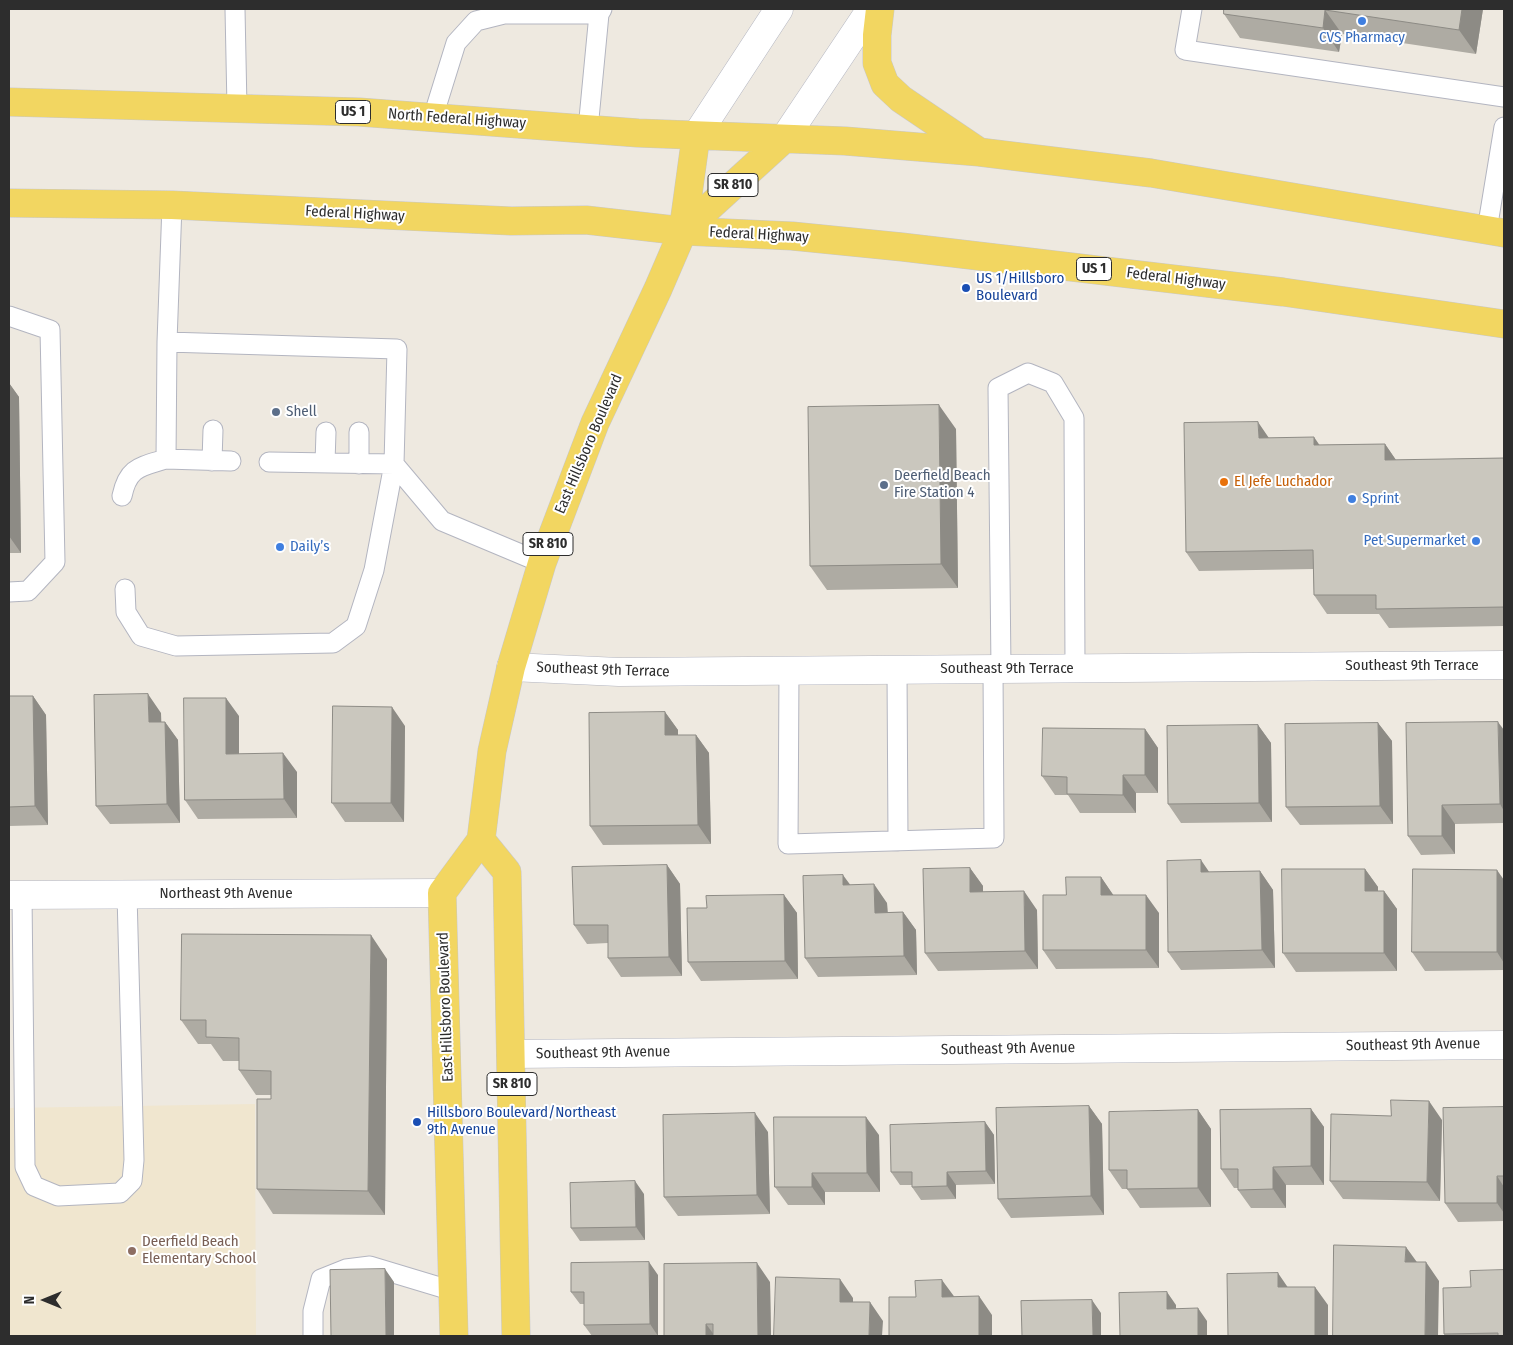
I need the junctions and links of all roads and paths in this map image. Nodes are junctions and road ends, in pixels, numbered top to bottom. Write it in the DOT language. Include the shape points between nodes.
graph roads {
  1 [pos="235,9"];
  2 [pos="779,9"];
  3 [pos="871,9"];
  4 [pos="880,9"];
  5 [pos="1192,9"];
  6 [pos="601,12"];
  7 [pos="1504,97"];
  8 [pos="9,102"];
  9 [pos="238,108"];
  10 [pos="433,117"];
  11 [pos="1504,127"];
  12 [pos="588,129"];
  13 [pos="696,136"];
  14 [pos="784,139"];
  15 [pos="979,152"];
  16 [pos="9,203"];
  17 [pos="172,205"];
  18 [pos="683,231"];
  19 [pos="1496,232"];
  20 [pos="9,316"];
  21 [pos="1504,324"];
  22 [pos="167,342"];
  23 [pos="213,430"];
  24 [pos="326,432"];
  25 [pos="359,432"];
  26 [pos="166,460"];
  27 [pos="212,460"];
  28 [pos="231,460"];
  29 [pos="269,462"];
  30 [pos="325,463"];
  31 [pos="358,464"];
  32 [pos="394,464"];
  33 [pos="122,496"];
  34 [pos="542,563"];
  35 [pos="125,589"];
  36 [pos="9,592"];
  37 [pos="1504,665"];
  38 [pos="511,667"];
  39 [pos="997,669"];
  40 [pos="1075,669"];
  41 [pos="897,670"];
  42 [pos="789,671"];
  43 [pos="481,840"];
  44 [pos="898,841"];
  45 [pos="442,893"];
  46 [pos="127,894"];
  47 [pos="15,895"];
  48 [pos="1504,1044"];
  49 [pos="511,1054"];
  50 [pos="453,1291"];
  51 [pos="314,1336"];
  52 [pos="454,1336"];
  53 [pos="516,1336"];
  1 -- 9 [label="lane"];
  2 -- 13 [label="street, East Hillsboro Boulevard / SR 810"];
  3 -- 14 [label="street, East Hillsboro Boulevard / SR 810"];
  4 -- 15 [label="main road" via="877,63 886,84 901,99"];
  5 -- 7 [label="lane" via="1185,50"];
  6 -- 10 [label="lane" via="504,14 476,21 456,43"];
  6 -- 12 [label="lane"];
  8 -- 9 [label="main road, North Federal Highway / US 1"];
  9 -- 10 [label="main road, North Federal Highway / US 1"];
  10 -- 12 [label="main road, North Federal Highway / US 1"];
  11 -- 19 [label="lane"];
  12 -- 13 [label="main road, North Federal Highway / US 1"];
  13 -- 14 [label="main road, North Federal Highway / US 1"];
  13 -- 18 [label="main road, East Hillsboro Boulevard / SR 810"];
  14 -- 15 [label="main road, US 1"];
  14 -- 18 [label="main road, East Hillsboro Boulevard / SR 810"];
  15 -- 19 [label="main road, US 1" via="1151,173"];
  16 -- 17 [label="main road, Federal Highway / US 1"];
  17 -- 18 [label="main road, Federal Highway / US 1" via="511,221 586,220"];
  17 -- 22 [label="lane"];
  18 -- 21 [label="main road, Federal Highway / US 1" via="792,236 912,248 1283,292"];
  18 -- 34 [label="main road, East Hillsboro Boulevard / SR 810" via="595,424"];
  20 -- 36 [label="lane" via="50,330 55,562 28,592"];
  22 -- 26 [label="lane"];
  22 -- 32 [label="lane" via="215,352 327,356 361,357 397,349"];
  23 -- 27 [label="lane"];
  24 -- 30 [label="lane"];
  25 -- 31 [label="lane"];
  26 -- 27 [label="lane"];
  26 -- 33 [label="lane" via="138,468 125,481"];
  27 -- 28 [label="lane"];
  29 -- 30 [label="lane"];
  30 -- 31 [label="lane"];
  31 -- 32 [label="lane"];
  32 -- 34 [label="lane" via="442,521"];
  32 -- 35 [label="lane" via="374,570 356,626 333,643 176,646 141,636 126,612"];
  34 -- 38 [label="main road, East Hillsboro Boulevard / SR 810"];
  37 -- 40 [label="street, Southeast 9th Terrace"];
  38 -- 42 [label="street, Southeast 9th Terrace" via="619,672"];
  38 -- 43 [label="main road, East Hillsboro Boulevard / SR 810" via="492,751"];
  39 -- 40 [label="street, Southeast 9th Terrace"];
  39 -- 40 [label="lane" via="998,388 1028,373 1053,383 1074,418"];
  39 -- 41 [label="street, Southeast 9th Terrace"];
  39 -- 44 [label="lane" via="994,838"];
  41 -- 42 [label="street, Southeast 9th Terrace"];
  41 -- 44 [label="lane"];
  42 -- 44 [label="lane" via="788,844"];
  43 -- 45 [label="main road, East Hillsboro Boulevard / SR 810"];
  43 -- 49 [label="main road, SR 810" via="507,872"];
  45 -- 46 [label="street, Northeast 9th Avenue"];
  45 -- 50 [label="main road, East Hillsboro Boulevard"];
  46 -- 47 [label="street, Northeast 9th Avenue"];
  46 -- 47 [label="lane" via="132,1181 120,1193 82,1196 58,1196 34,1186 25,1167"];
  48 -- 49 [label="street, Southeast 9th Avenue"];
  49 -- 53 [label="main road, SR 810"];
  50 -- 51 [label="lane" via="370,1266 346,1269 322,1279 313,1311"];
  50 -- 52 [label="main road, East Hillsboro Boulevard"];
}
